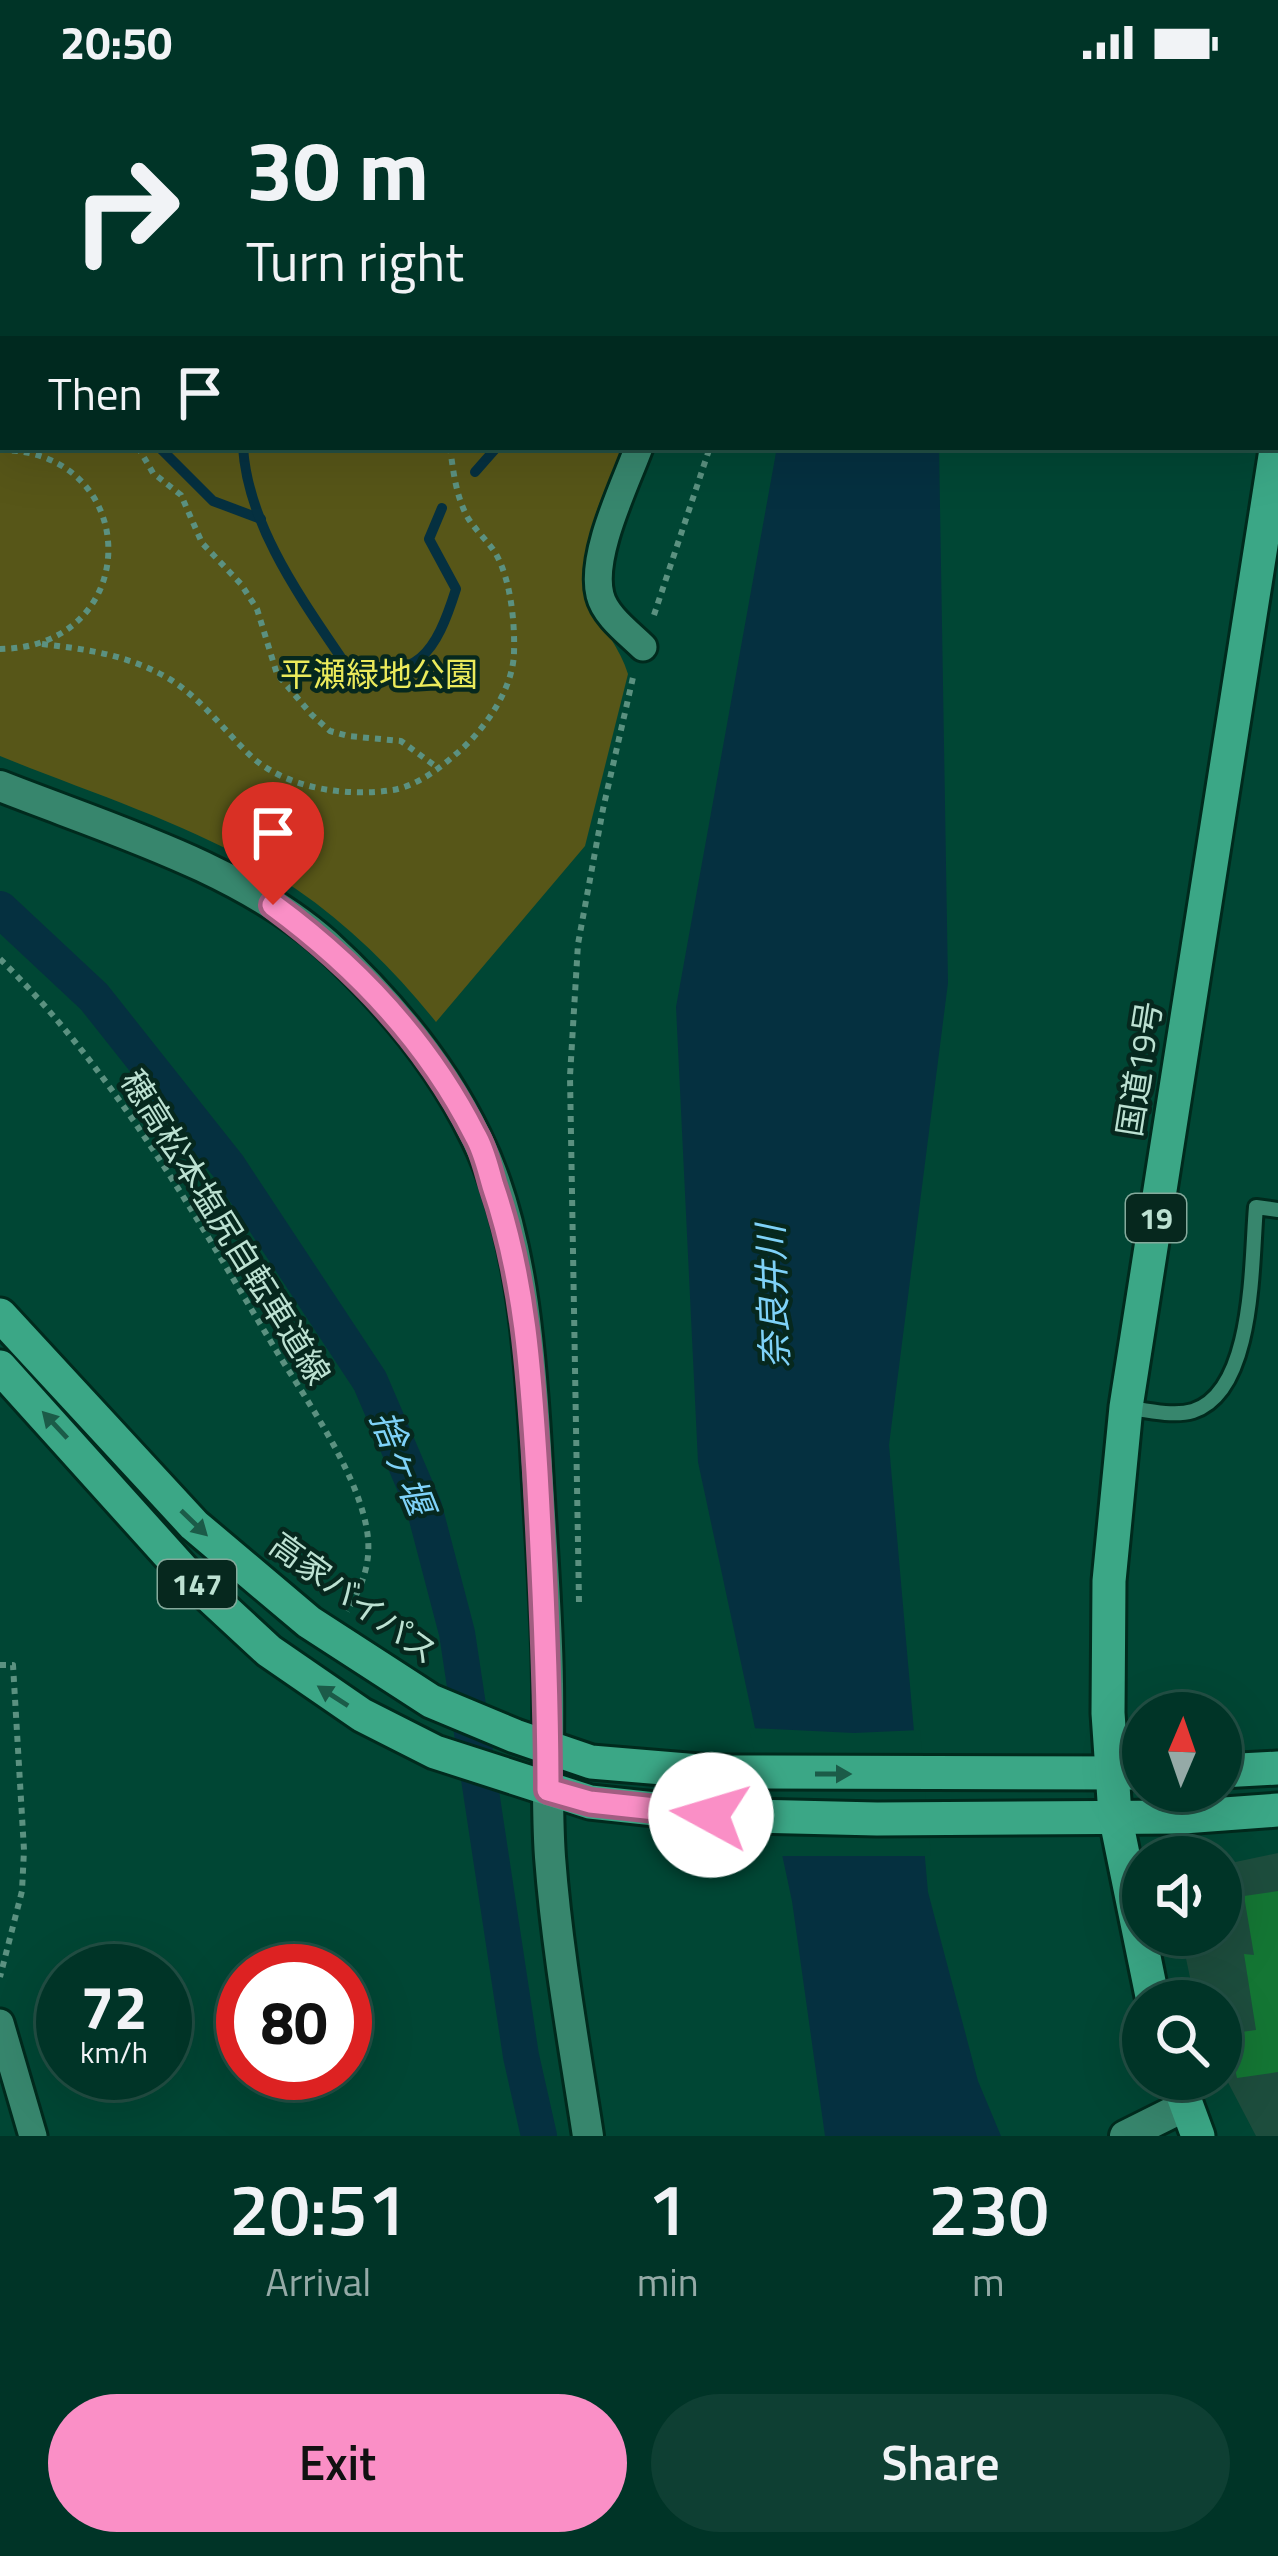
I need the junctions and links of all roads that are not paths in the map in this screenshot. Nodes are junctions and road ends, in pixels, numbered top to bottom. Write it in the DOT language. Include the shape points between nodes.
graph roads {
  1 [pos="638,450"];
  2 [pos="1276,450"];
  3 [pos="643,647"];
  4 [pos="0,786"];
  5 [pos="1278,1210"];
  6 [pos="0,1315"];
  7 [pos="0,1367"];
  8 [pos="1126,1407"];
  9 [pos="548,1748"];
  10 [pos="1122,1754"];
  11 [pos="1278,1768"];
  12 [pos="1242,1770"];
  13 [pos="1122,1774"];
  14 [pos="535,1786"];
  15 [pos="1122,1794"];
  16 [pos="1278,1810"];
  17 [pos="1115,1815"];
  18 [pos="1149,1980"];
  19 [pos="0,2023"];
  20 [pos="1186,2107"];
  21 [pos="33,2136"];
  22 [pos="588,2136"];
  23 [pos="1125,2136"];
  1 -- 3 [label="street" via="610,524 600,596"];
  2 -- 8 [label="highway, 国道19号 / 19"];
  4 -- 9 [label="street" via="190,862 273,905 378,997 428,1056 477,1138 507,1226 525,1316"];
  5 -- 8 [label="lane" via="1256,1207 1244,1332 1233,1377 1216,1400 1178,1414"];
  6 -- 9 [label="highway, 高家バイパス / 147, one-way" via="194,1525 309,1622 431,1701"];
  14 -- 7 [label="highway, 147, one-way" via="435,1752 269,1652"];
  8 -- 10 [label="highway, 国道19号 / 19" via="1109,1581 1108,1713"];
  9 -- 13 [label="highway, 高家バイパス / 147, one-way" via="591,1762 711,1772"];
  9 -- 14 [label="street"];
  11 -- 12 [label="highway"];
  14 -- 17 [label="highway, 147" via="590,1802 711,1815"];
  14 -- 22 [label="street"];
  15 -- 17 [label="highway, 国道19号 / 19"];
  16 -- 17 [label="highway"];
  17 -- 18 [label="highway, 国道19号 / 19"];
  19 -- 21 [label="street"];
  20 -- 23 [label="street"];
}
